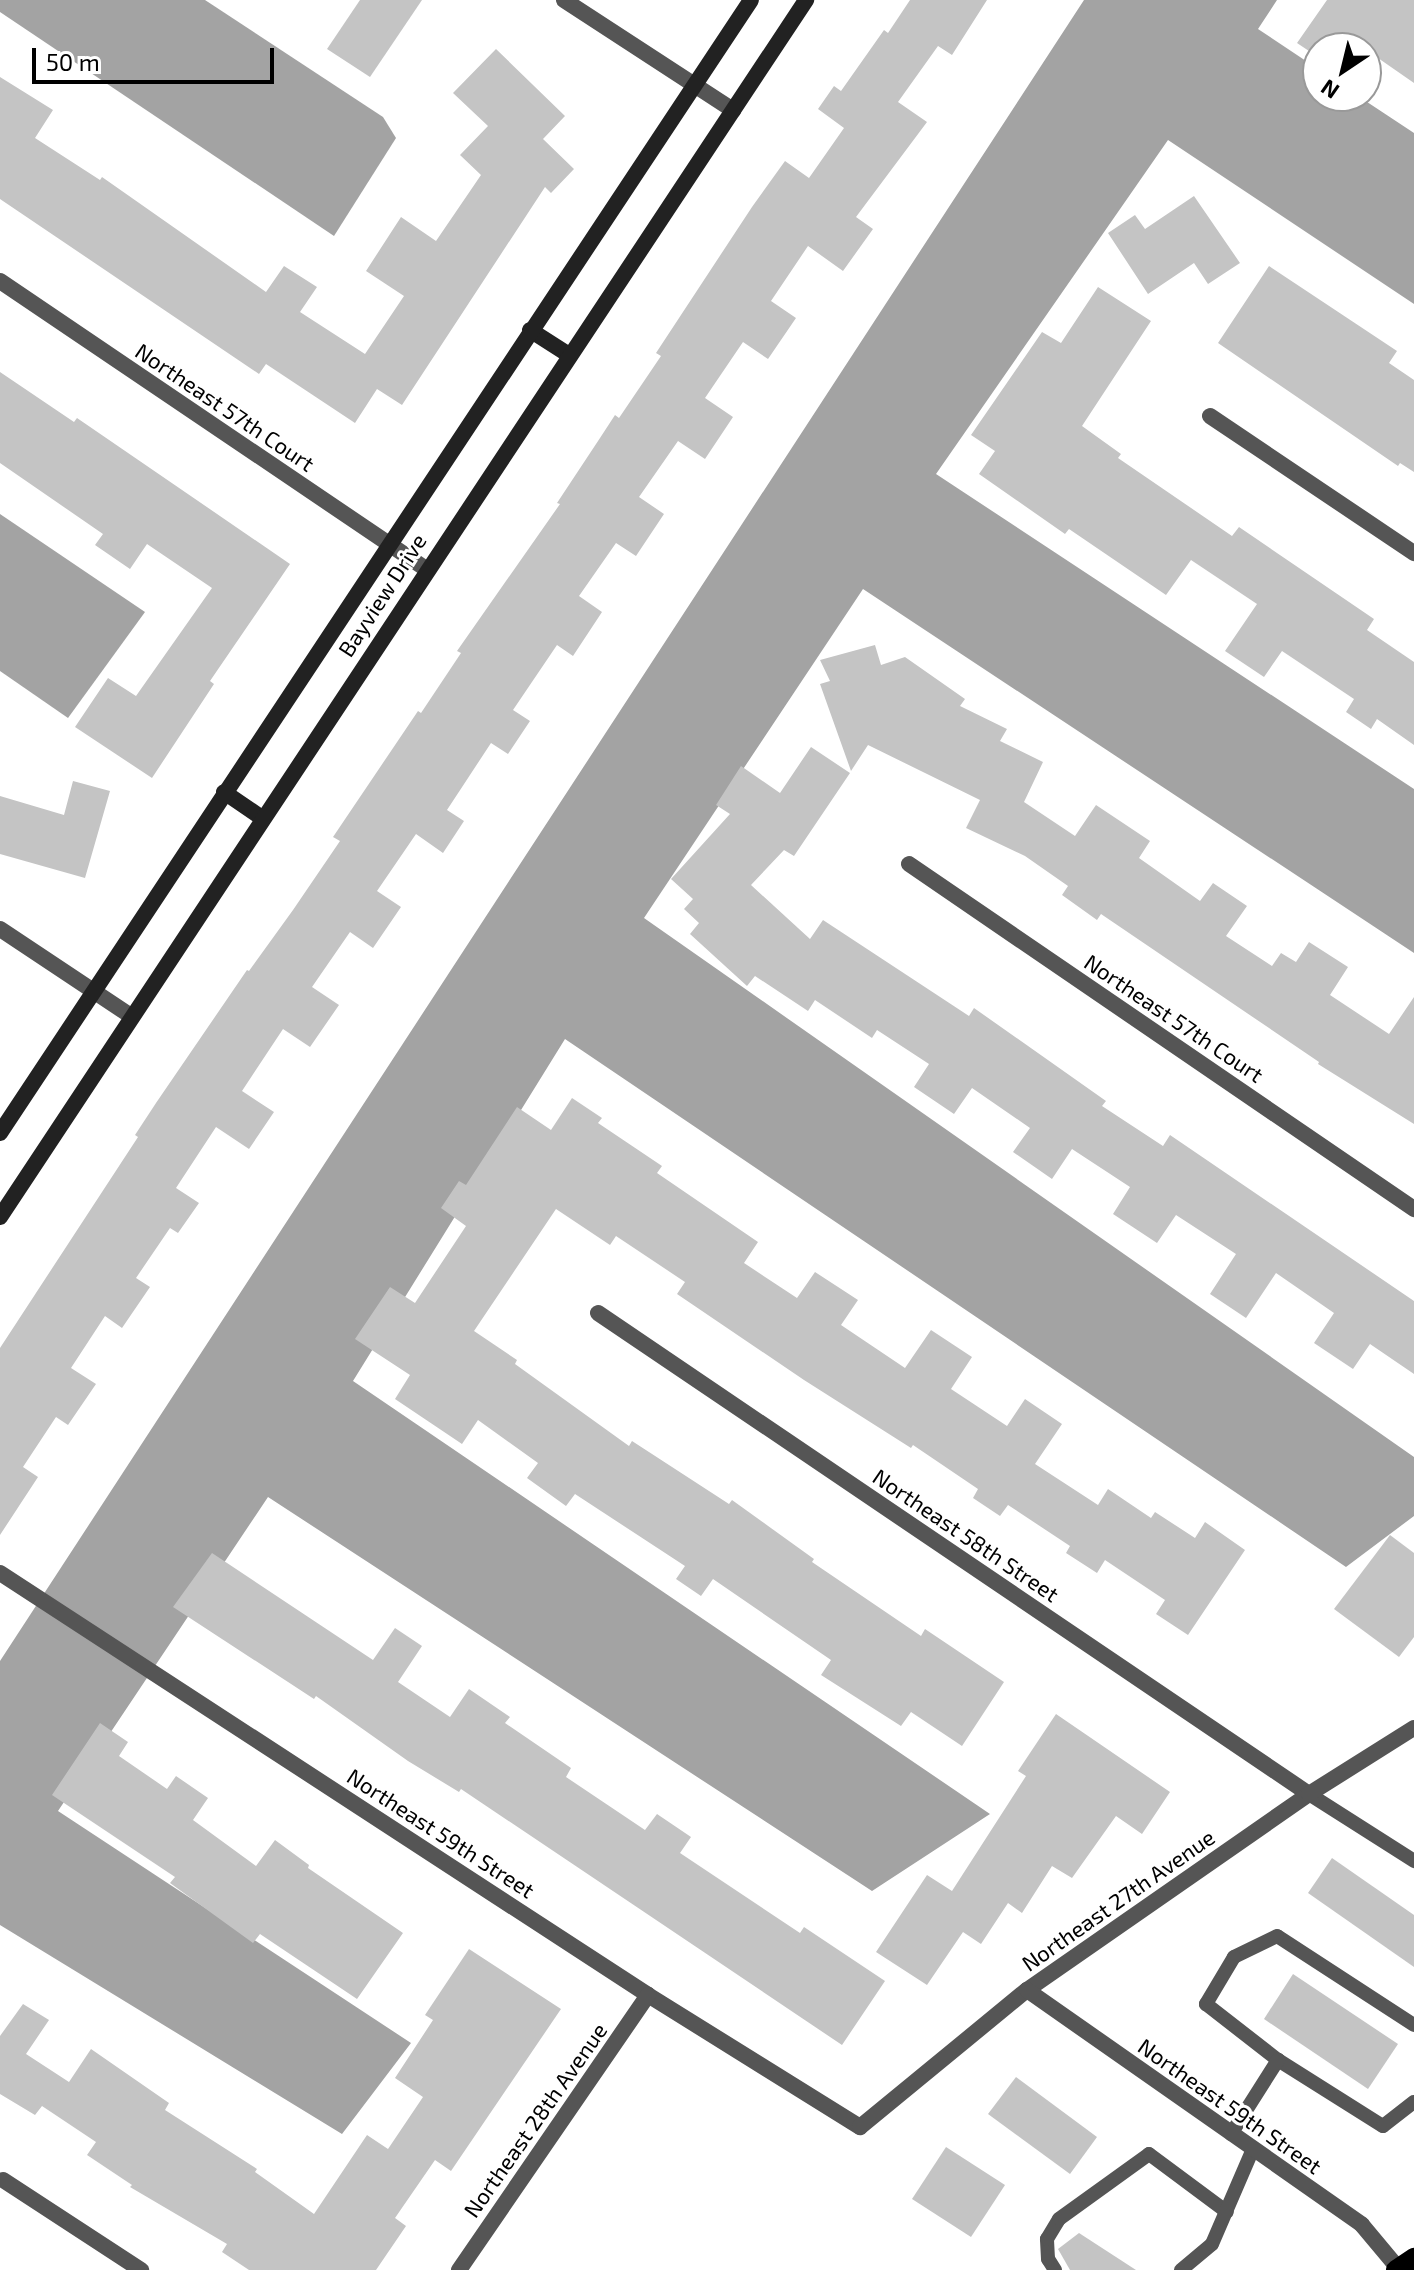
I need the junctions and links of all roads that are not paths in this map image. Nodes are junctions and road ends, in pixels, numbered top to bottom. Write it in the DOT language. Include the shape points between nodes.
graph roads {
  1 [pos="564,0"];
  2 [pos="751,0"];
  3 [pos="806,0"];
  4 [pos="694,85"];
  5 [pos="733,110"];
  6 [pos="0,281"];
  7 [pos="530,330"];
  8 [pos="569,355"];
  9 [pos="1210,416"];
  10 [pos="387,543"];
  11 [pos="1414,553"];
  12 [pos="426,569"];
  13 [pos="224,792"];
  14 [pos="262,818"];
  15 [pos="909,864"];
  16 [pos="0,929"];
  17 [pos="93,991"];
  18 [pos="131,1016"];
  19 [pos="0,1133"];
  20 [pos="1414,1209"];
  21 [pos="0,1217"];
  22 [pos="598,1313"];
  23 [pos="0,1573"];
  24 [pos="1414,1728"];
  25 [pos="1309,1794"];
  26 [pos="1414,1861"];
  27 [pos="1027,1990"];
  28 [pos="648,1995"];
  29 [pos="1414,2025"];
  30 [pos="1278,2060"];
  31 [pos="1414,2102"];
  32 [pos="860,2127"];
  33 [pos="1231,2134"];
  34 [pos="1253,2149"];
  35 [pos="3,2180"];
  36 [pos="1227,2212"];
  37 [pos="1402,2266"];
  38 [pos="141,2270"];
  39 [pos="459,2270"];
  40 [pos="1055,2270"];
  41 [pos="1181,2270"];
  1 -- 4 [label="street"];
  2 -- 4 [label="street, Bayview Drive"];
  3 -- 5 [label="street, Bayview Drive"];
  4 -- 5 [label="street"];
  4 -- 7 [label="street, Bayview Drive"];
  5 -- 8 [label="street, Bayview Drive"];
  6 -- 10 [label="street, Northeast 57th Court"];
  7 -- 8 [label="street"];
  7 -- 10 [label="street, Bayview Drive"];
  8 -- 12 [label="street, Bayview Drive"];
  9 -- 11 [label="street"];
  10 -- 12 [label="street, Northeast 57th Court"];
  10 -- 13 [label="street, Bayview Drive"];
  12 -- 14 [label="street, Bayview Drive"];
  13 -- 14 [label="street"];
  13 -- 17 [label="street, Bayview Drive"];
  14 -- 18 [label="street, Bayview Drive"];
  15 -- 20 [label="street, Northeast 57th Court"];
  16 -- 17 [label="street"];
  17 -- 18 [label="street"];
  17 -- 19 [label="street, Bayview Drive"];
  18 -- 21 [label="street, Bayview Drive"];
  22 -- 25 [label="street, Northeast 58th Street"];
  23 -- 28 [label="street, Northeast 59th Street"];
  24 -- 25 [label="street, Northeast 27th Avenue"];
  25 -- 26 [label="lane"];
  25 -- 27 [label="street, Northeast 27th Avenue"];
  27 -- 32 [label="street, Northeast 27th Avenue"];
  27 -- 33 [label="street, Northeast 59th Street"];
  28 -- 32 [label="street, Northeast 59th Street"];
  28 -- 39 [label="street, Northeast 28th Avenue"];
  29 -- 30 [label="lane" via="1277,1936 1234,1957 1206,2004"];
  30 -- 31 [label="lane" via="1383,2126"];
  30 -- 33 [label="lane"];
  33 -- 34 [label="street, Northeast 59th Street"];
  34 -- 36 [label="lane"];
  34 -- 37 [label="street, Northeast 59th Street" via="1362,2225"];
  35 -- 38 [label="street"];
  36 -- 40 [label="lane" via="1149,2154 1059,2219 1047,2239 1048,2259"];
  36 -- 41 [label="lane" via="1212,2244"];
}
